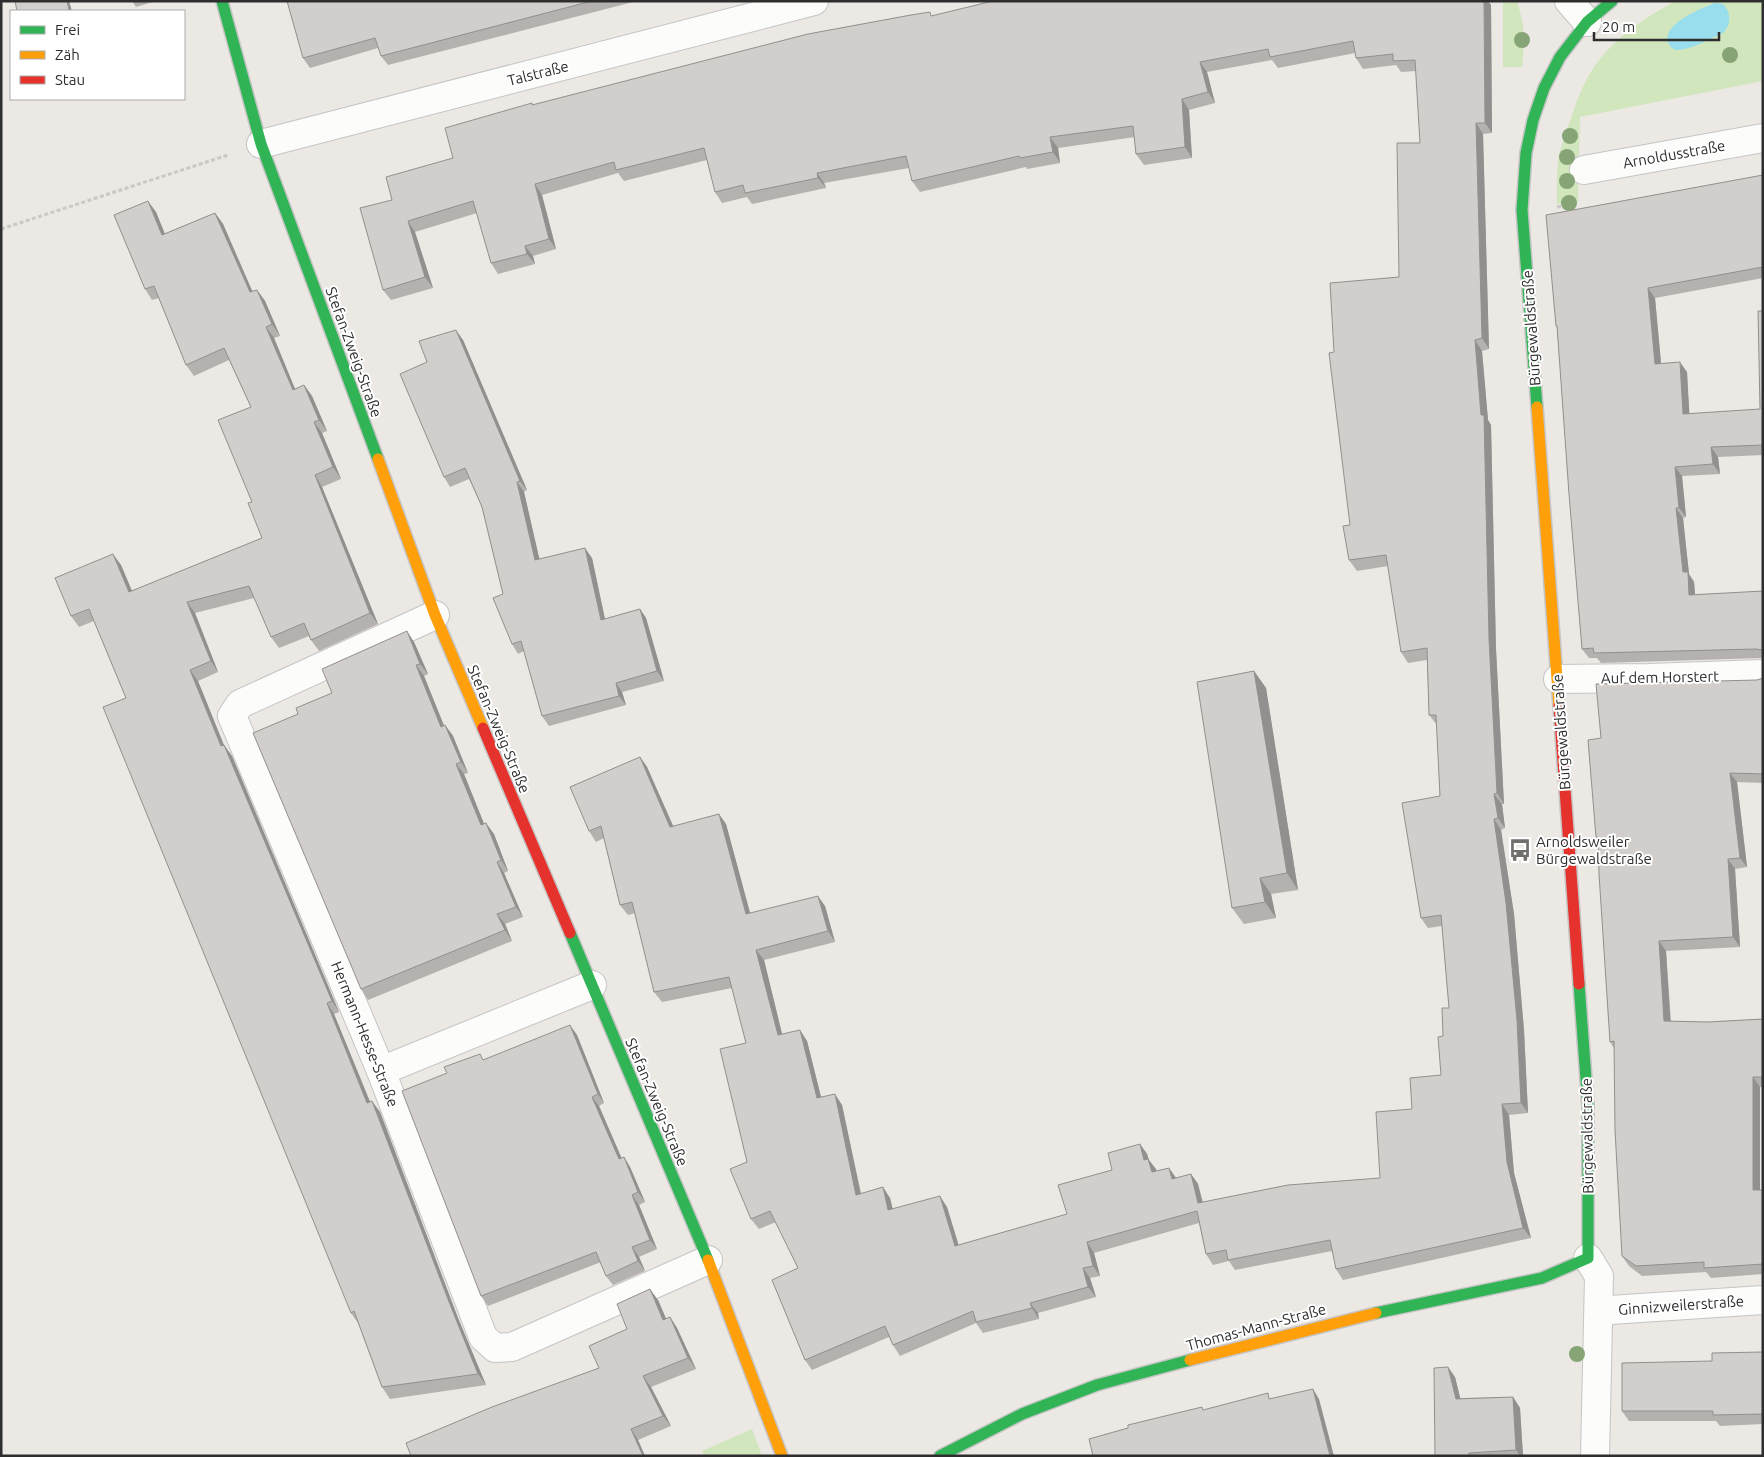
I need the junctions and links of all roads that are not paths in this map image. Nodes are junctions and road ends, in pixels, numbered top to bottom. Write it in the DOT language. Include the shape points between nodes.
graph roads {
  1 [pos="222,1"];
  2 [pos="814,1"];
  3 [pos="1569,1"];
  4 [pos="1612,1"];
  5 [pos="1587,22"];
  6 [pos="1763,138"];
  7 [pos="262,144"];
  8 [pos="1584,170"];
  9 [pos="435,615"];
  10 [pos="1763,674"];
  11 [pos="1558,678"];
  12 [pos="592,985"];
  13 [pos="381,1071"];
  14 [pos="1588,1258"];
  15 [pos="708,1260"];
  16 [pos="1763,1300"];
  17 [pos="1598,1308"];
  18 [pos="782,1456"];
  19 [pos="940,1456"];
  20 [pos="1595,1456"];
  1 -- 7 [label="main road, Stefan-Zweig-Straße"];
  2 -- 7 [label="street, Talstraße"];
  3 -- 5 [label="street"];
  4 -- 5 [label="main road"];
  5 -- 11 [label="main road, Bürgewaldstraße" via="1560,57 1544,88 1526,153 1522,210"];
  6 -- 8 [label="street, Arnoldusstraße"];
  7 -- 9 [label="main road, Stefan-Zweig-Straße"];
  9 -- 12 [label="main road, Stefan-Zweig-Straße"];
  9 -- 13 [label="street, Hermann-Hesse-Straße" via="240,704 232,716"];
  10 -- 11 [label="street, Auf dem Horstert"];
  11 -- 14 [label="main road, Bürgewaldstraße" via="1588,1106"];
  12 -- 13 [label="street"];
  12 -- 15 [label="main road, Stefan-Zweig-Straße"];
  13 -- 15 [label="street, Hermann-Hesse-Straße" via="483,1338 494,1348 512,1347"];
  14 -- 17 [label="street, Bürgewaldstraße" via="1599,1276"];
  14 -- 19 [label="main road, Thomas-Mann-Straße" via="1542,1278 1354,1317 1097,1385 1022,1414"];
  15 -- 18 [label="main road, Stefan-Zweig-Straße"];
  16 -- 17 [label="street, Ginnizweilerstraße" via="1610,1310"];
  17 -- 20 [label="street, Bürgewaldstraße"];
}
